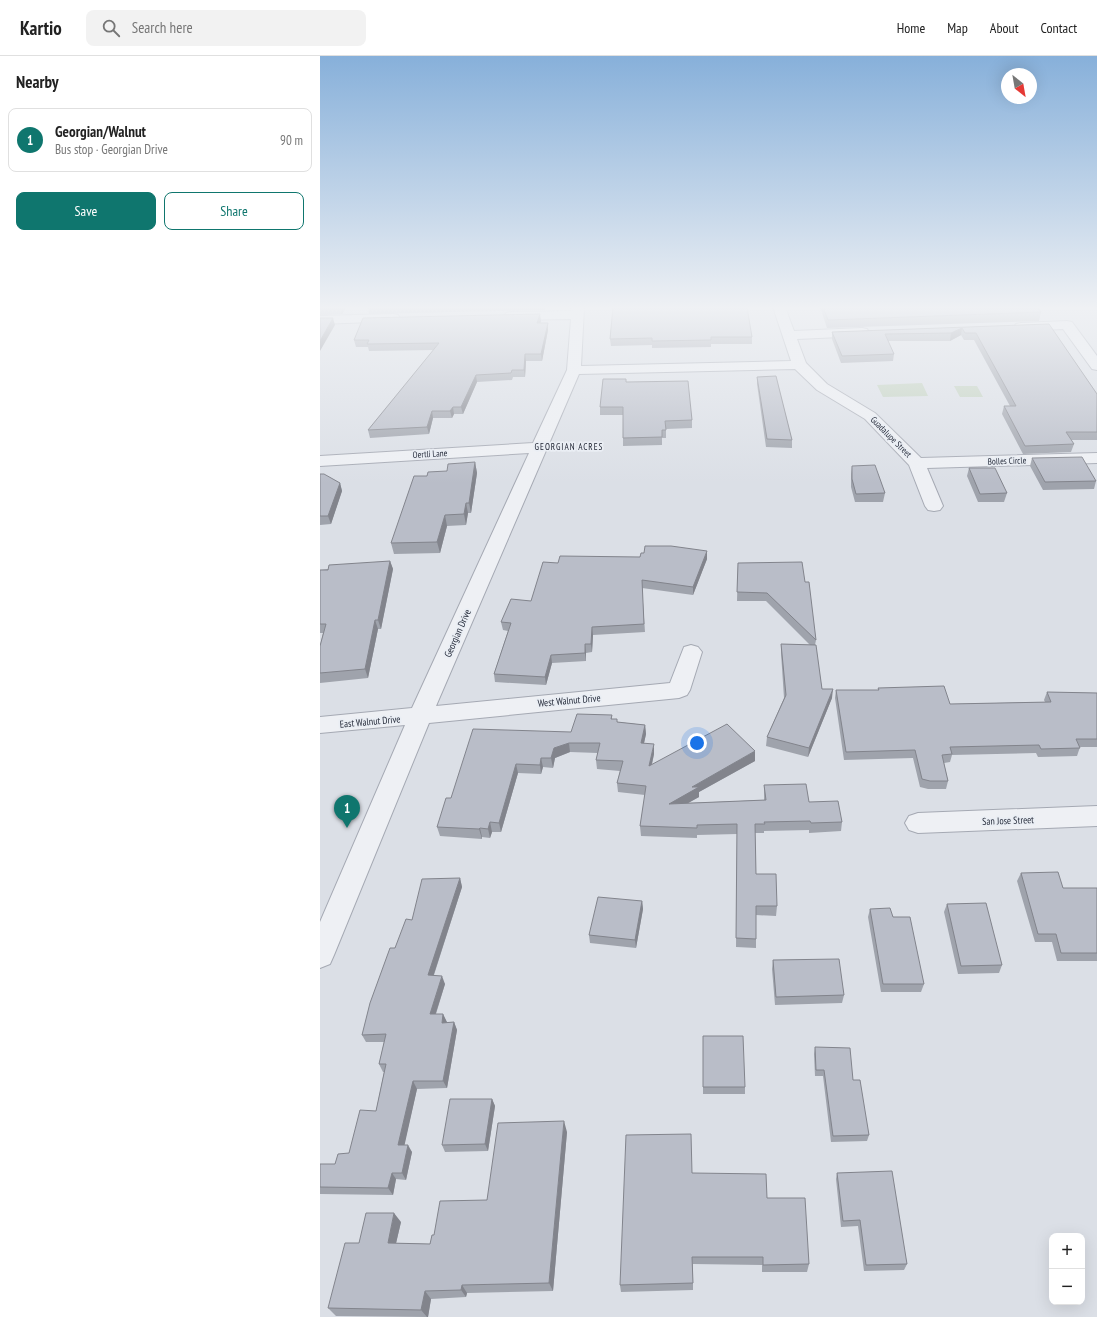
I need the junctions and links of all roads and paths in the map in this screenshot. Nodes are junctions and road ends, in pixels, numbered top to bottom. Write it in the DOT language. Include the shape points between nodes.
graph roads {
  1 [pos="574,366"];
  2 [pos="761,366"];
  3 [pos="800,366"];
  4 [pos="574,370"];
  5 [pos="539,448"];
  6 [pos="1097,458"];
  7 [pos="320,461"];
  8 [pos="917,463"];
  9 [pos="934,506"];
  10 [pos="691,652"];
  11 [pos="420,716"];
  12 [pos="320,725"];
  13 [pos="1097,816"];
  14 [pos="918,823"];
  15 [pos="320,955"];
  1 -- 4 [label="street, Georgian Drive"];
  2 -- 4 [label="street"];
  3 -- 8 [label="street, Guadalupe Street" via="822,387 870,416"];
  4 -- 5 [label="street, Georgian Drive"];
  5 -- 7 [label="street, Oertli Lane"];
  5 -- 11 [label="street, Georgian Drive"];
  6 -- 8 [label="street, Bolles Circle"];
  8 -- 9 [label="street, Guadalupe Street"];
  10 -- 11 [label="street, West Walnut Drive" via="680,690"];
  11 -- 12 [label="street, East Walnut Drive"];
  11 -- 15 [label="street, Georgian Drive"];
  13 -- 14 [label="street, San Jose Street"];
}
